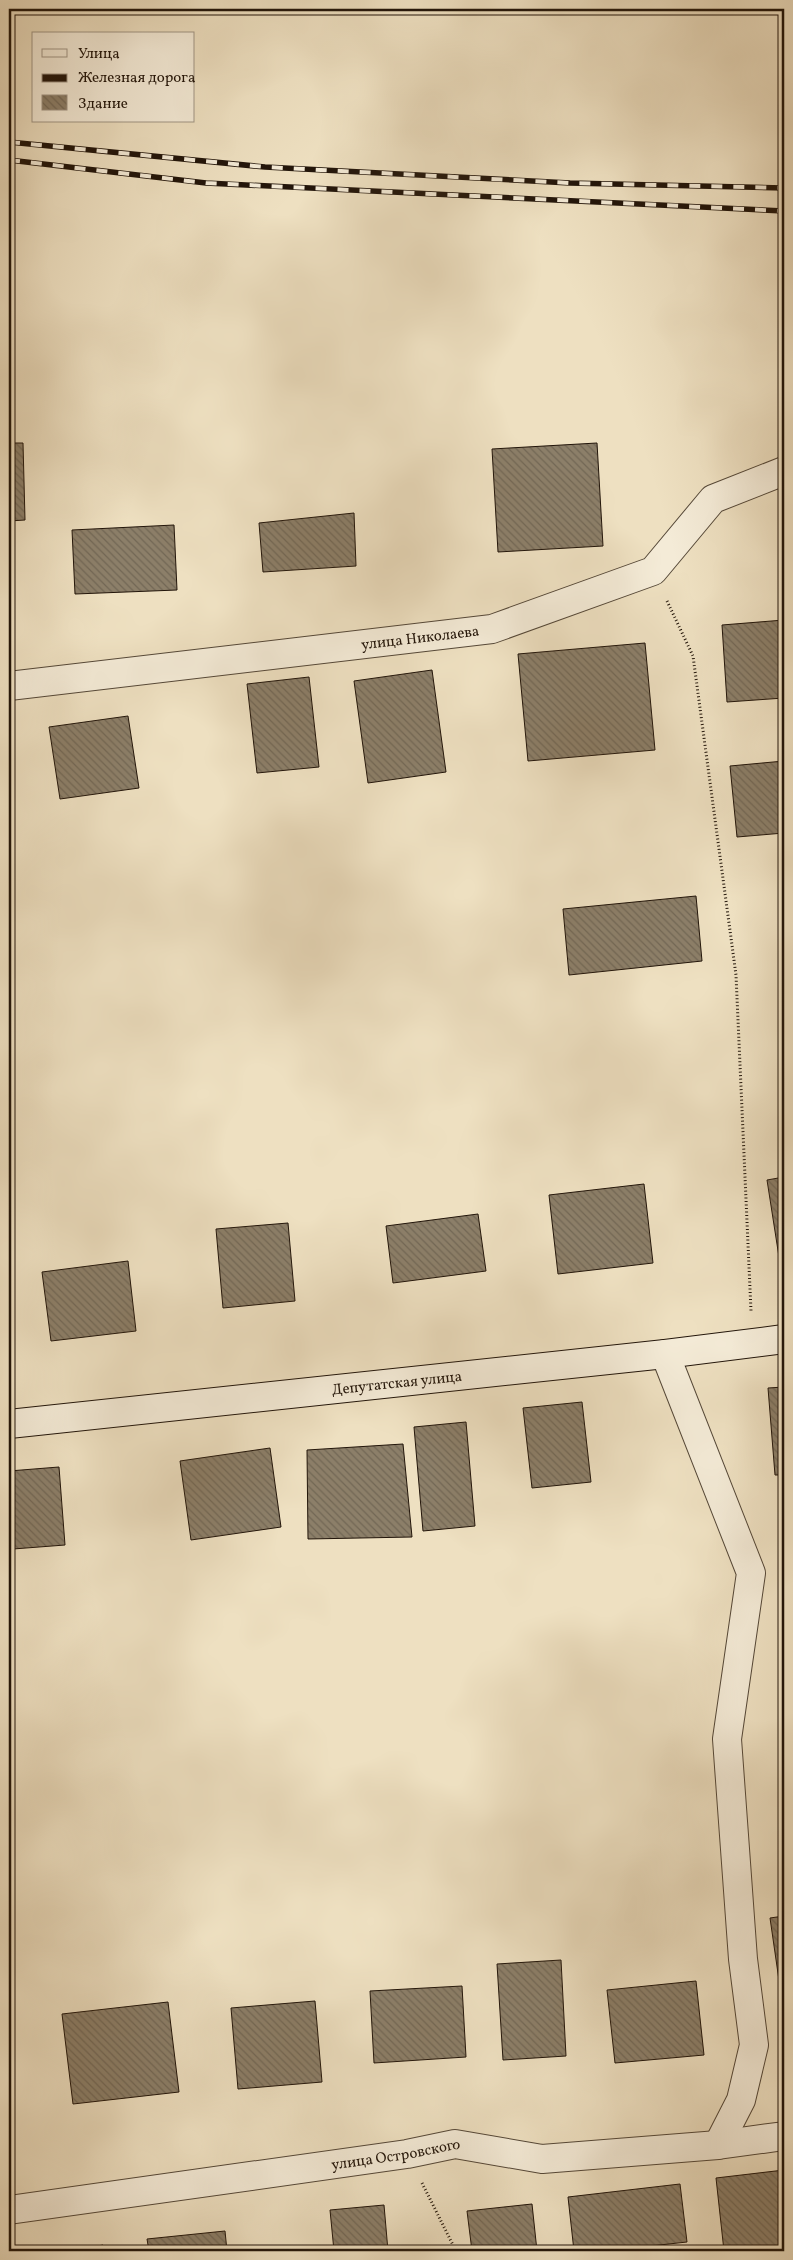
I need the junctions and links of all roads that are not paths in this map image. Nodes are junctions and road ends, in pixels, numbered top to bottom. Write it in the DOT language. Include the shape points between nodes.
graph roads {
  1 [pos="784,471"];
  2 [pos="9,686"];
  3 [pos="784,1339"];
  4 [pos="665,1354"];
  5 [pos="9,1424"];
  6 [pos="784,2136"];
  7 [pos="718,2145"];
  8 [pos="9,2210"];
  1 -- 2 [label="street, улица Николаева" via="713,499 653,571 492,630"];
  3 -- 4 [label="street, Депутатская улица"];
  4 -- 5 [label="street, Депутатская улица"];
  4 -- 7 [label="street" via="751,1573 727,1739 743,1959 754,2045 741,2100"];
  6 -- 7 [label="street, улица Островского"];
  7 -- 8 [label="street, улица Островского" via="542,2159 455,2144 407,2154"];
}
